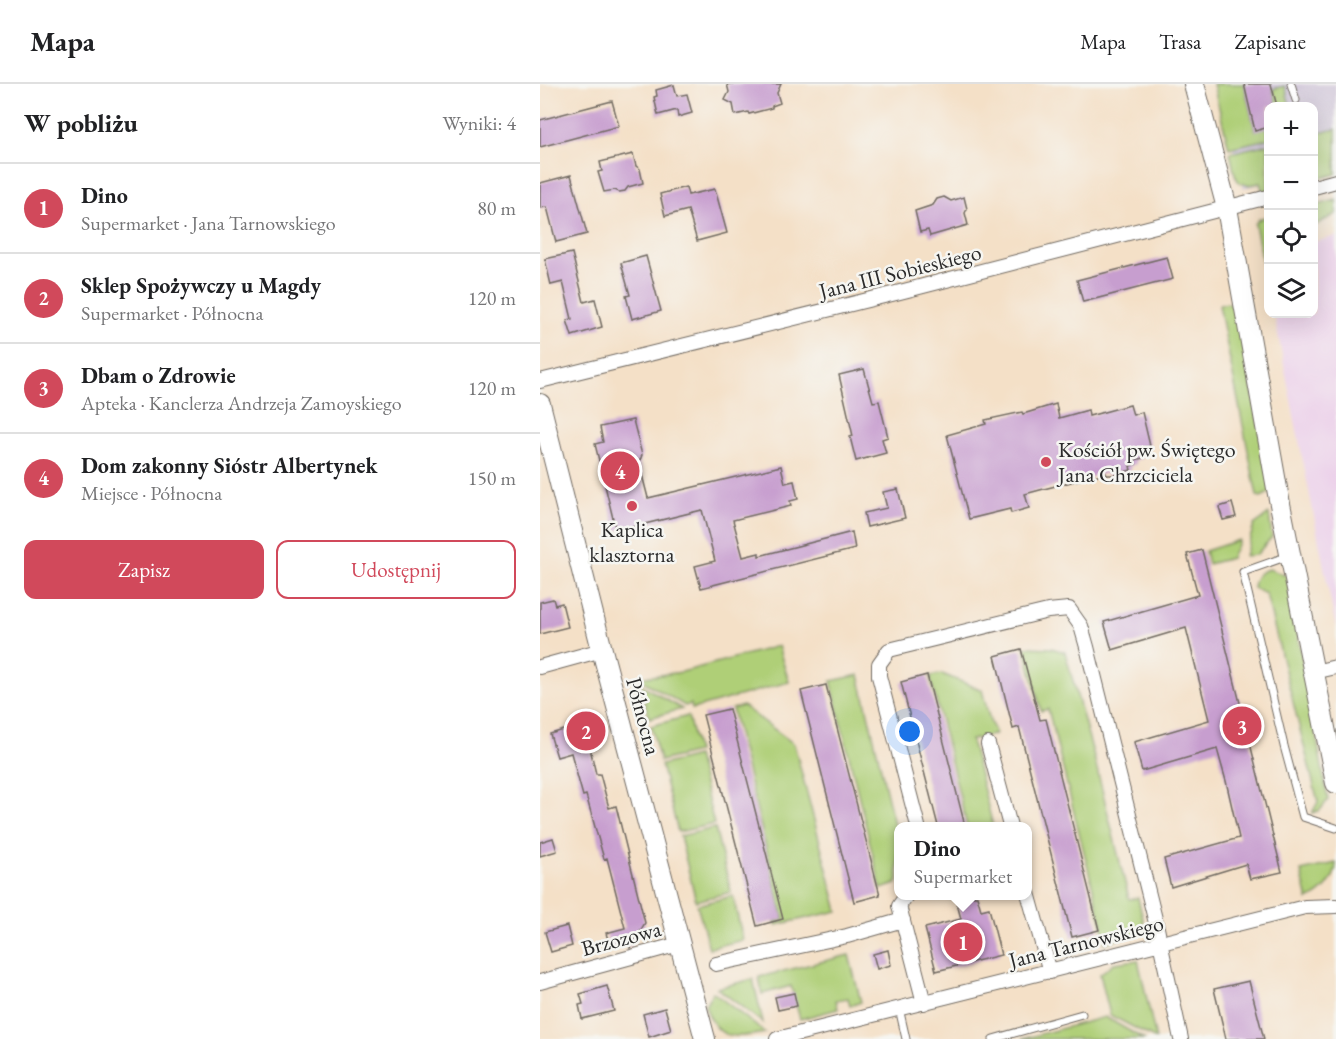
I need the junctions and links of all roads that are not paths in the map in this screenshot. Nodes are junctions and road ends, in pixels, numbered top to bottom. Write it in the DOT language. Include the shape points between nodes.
graph roads {
  1 [pos="1194,84"];
  2 [pos="1291,84"];
  3 [pos="1296,100"];
  4 [pos="1336,181"];
  5 [pos="1318,186"];
  6 [pos="1264,199"];
  7 [pos="1227,208"];
  8 [pos="540,381"];
  9 [pos="540,404"];
  10 [pos="1291,555"];
  11 [pos="602,650"];
  12 [pos="540,667"];
  13 [pos="1336,667"];
  14 [pos="1314,672"];
  15 [pos="987,744"];
  16 [pos="1336,783"];
  17 [pos="917,822"];
  18 [pos="1009,822"];
  19 [pos="1336,828"];
  20 [pos="903,900"];
  21 [pos="1030,900"];
  22 [pos="1336,906"];
  23 [pos="903,920"];
  24 [pos="679,944"];
  25 [pos="1160,944"];
  26 [pos="716,964"];
  27 [pos="1050,972"];
  28 [pos="540,982"];
  29 [pos="924,1003"];
  30 [pos="899,1008"];
  31 [pos="1082,1014"];
  32 [pos="807,1035"];
  33 [pos="705,1039"];
  34 [pos="777,1039"];
  35 [pos="906,1039"];
  36 [pos="993,1039"];
  37 [pos="1181,1039"];
  1 -- 7 [label="street"];
  2 -- 3 [label="lane"];
  4 -- 5 [label="street"];
  6 -- 7 [label="street, Jana III Sobieskiego"];
  7 -- 8 [label="street, Jana III Sobieskiego"];
  7 -- 10 [label="street"];
  9 -- 11 [label="street, Północna"];
  10 -- 14 [label="street"];
  10 -- 19 [label="lane" via="1243,572 1303,817"];
  11 -- 12 [label="street"];
  11 -- 24 [label="street, Północna"];
  13 -- 14 [label="street"];
  14 -- 16 [label="street"];
  15 -- 18 [label="street"];
  17 -- 25 [label="street" via="879,664 890,650 1069,609 1081,626 1087,647"];
  20 -- 23 [label="street" via="899,906"];
  21 -- 27 [label="street"];
  22 -- 25 [label="street, Jana Tarnowskiego" via="1305,907"];
  23 -- 26 [label="street"];
  23 -- 29 [label="street"];
  24 -- 28 [label="street, Brzozowa"];
  24 -- 33 [label="street, Północna"];
  25 -- 27 [label="street, Jana Tarnowskiego"];
  25 -- 37 [label="street"];
  27 -- 29 [label="street, Jana Tarnowskiego"];
  29 -- 30 [label="street, Jana Tarnowskiego"];
  30 -- 32 [label="street, Jana Tarnowskiego"];
  30 -- 35 [label="lane"];
  31 -- 36 [label="lane"];
  32 -- 34 [label="street, Jana Tarnowskiego"];
}
